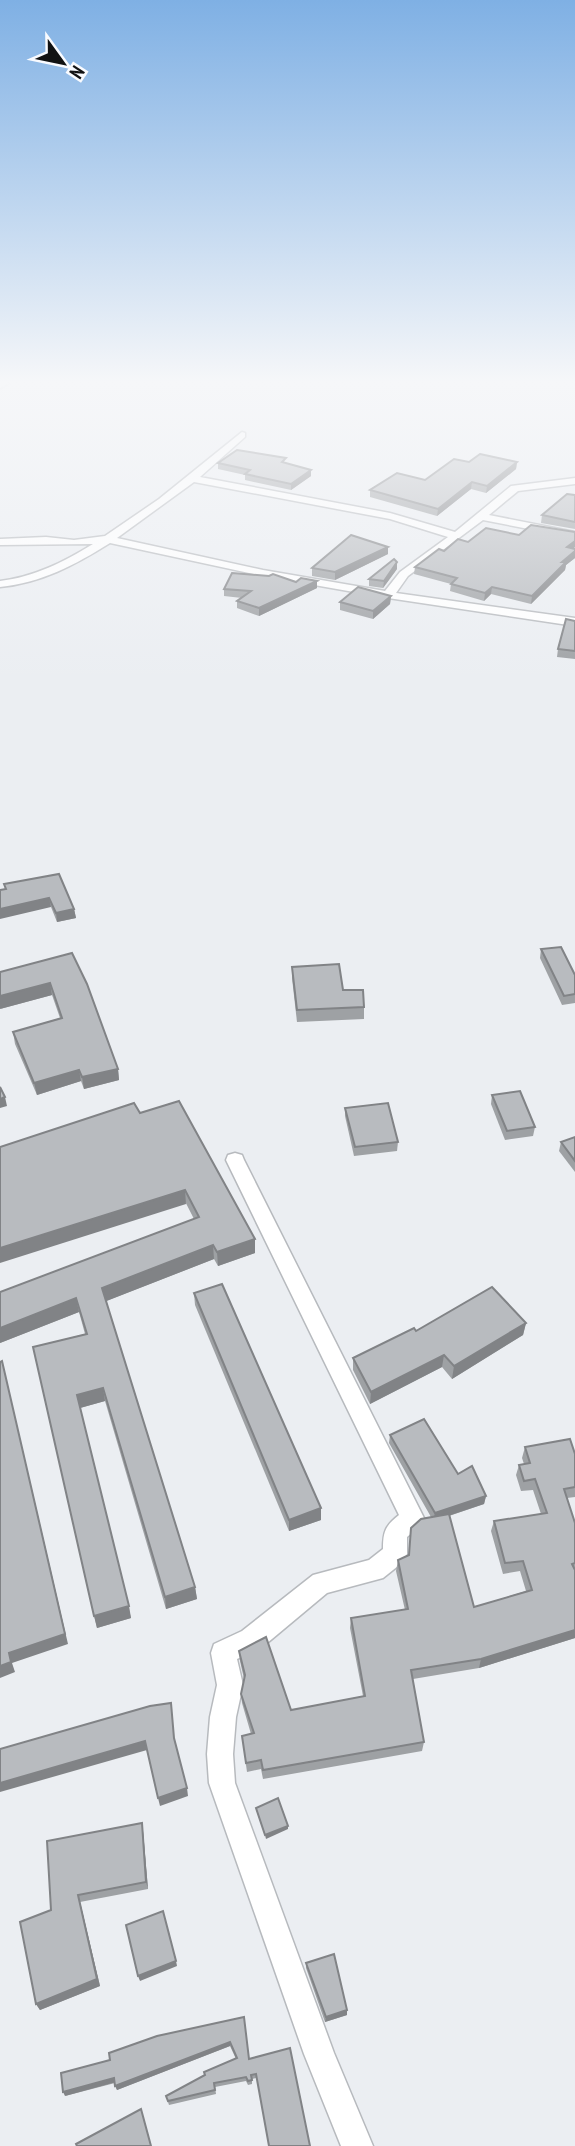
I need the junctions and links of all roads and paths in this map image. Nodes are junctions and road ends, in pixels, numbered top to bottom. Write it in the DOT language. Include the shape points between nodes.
graph roads {
  1 [pos="188,482"];
  2 [pos="213,482"];
  3 [pos="565,482"];
  4 [pos="480,516"];
  5 [pos="575,535"];
  6 [pos="457,536"];
  7 [pos="108,539"];
  8 [pos="0,542"];
  9 [pos="0,584"];
  10 [pos="388,595"];
  11 [pos="573,618"];
  12 [pos="235,1160"];
  13 [pos="357,2146"];
  1 -- 7 [label="street"];
  2 -- 6 [label="street" via="429,525"];
  3 -- 4 [label="street" via="515,488"];
  4 -- 5 [label="street"];
  4 -- 6 [label="street"];
  6 -- 10 [label="street" via="404,574"];
  7 -- 8 [label="street"];
  7 -- 9 [label="street" via="41,577"];
  7 -- 10 [label="street"];
  10 -- 11 [label="street"];
  12 -- 13 [label="street" via="412,1518 395,1532 396,1554 375,1570 321,1583 251,1640 223,1653 230,1685 223,1717 222,1783 319,2054"];
}
